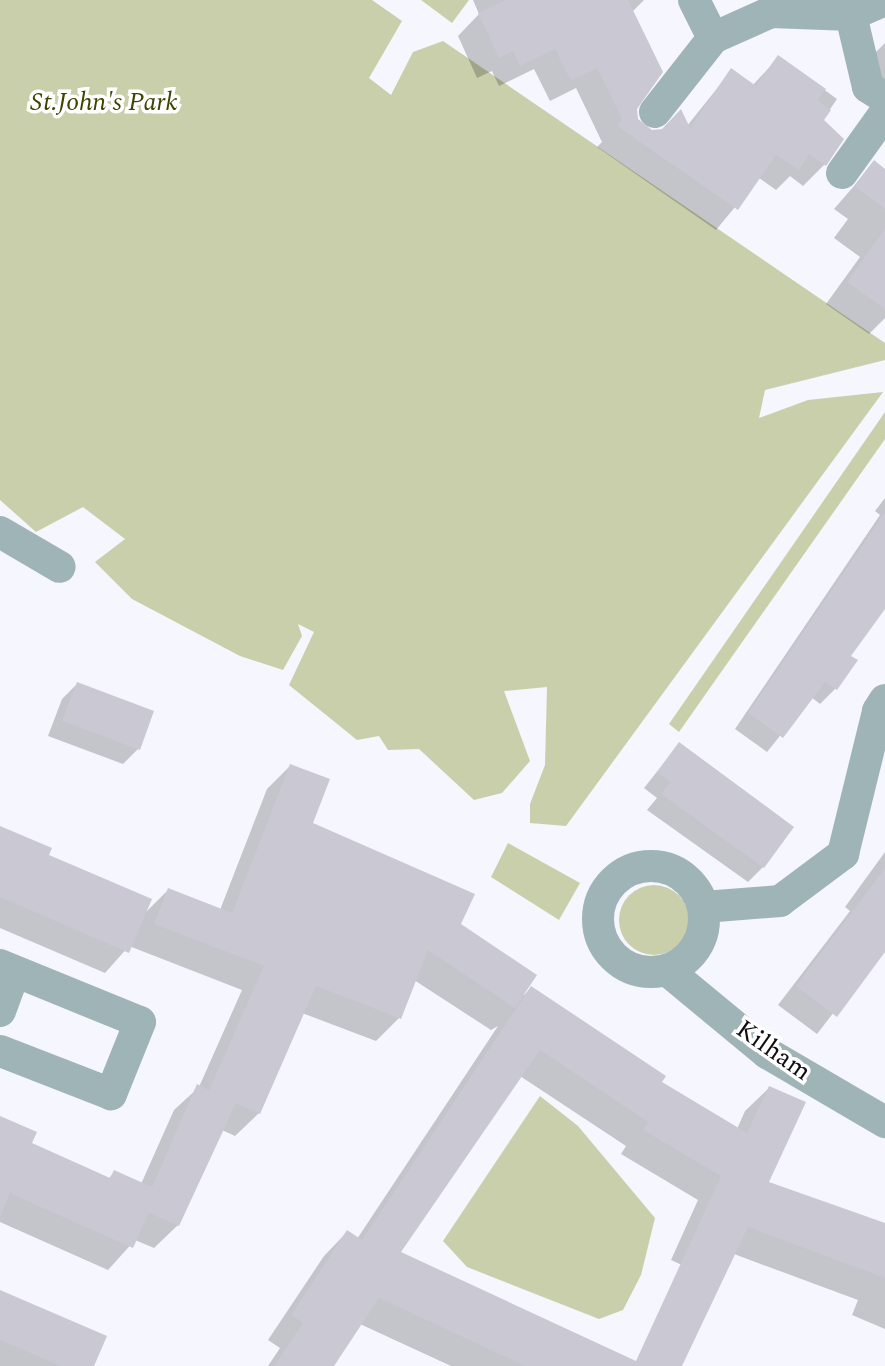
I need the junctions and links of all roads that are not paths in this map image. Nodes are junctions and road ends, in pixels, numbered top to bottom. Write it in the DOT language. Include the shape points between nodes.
graph roads {
  1 [pos="694,0"];
  2 [pos="884,0"];
  3 [pos="851,15"];
  4 [pos="713,38"];
  5 [pos="885,98"];
  6 [pos="655,112"];
  7 [pos="885,113"];
  8 [pos="842,173"];
  9 [pos="0,532"];
  10 [pos="61,567"];
  11 [pos="885,700"];
  12 [pos="704,907"];
  13 [pos="7,969"];
  14 [pos="668,971"];
  15 [pos="0,1011"];
  16 [pos="0,1051"];
  17 [pos="885,1122"];
  1 -- 4 [label="street"];
  2 -- 3 [label="street"];
  3 -- 4 [label="street" via="771,12"];
  3 -- 5 [label="street" via="869,87"];
  4 -- 6 [label="street"];
  7 -- 8 [label="street"];
  9 -- 10 [label="street"];
  11 -- 12 [label="street" via="878,711 843,854 780,901"];
  12 -- 14 [label="street" via="702,938 682,964"];
  12 -- 14 [label="street" via="696,890 669,868 633,868 605,892 598,924 610,954 636,971"];
  13 -- 15 [label="street"];
  13 -- 16 [label="street" via="140,1022 111,1094"];
  14 -- 17 [label="street, Kilham" via="767,1053"];
}
